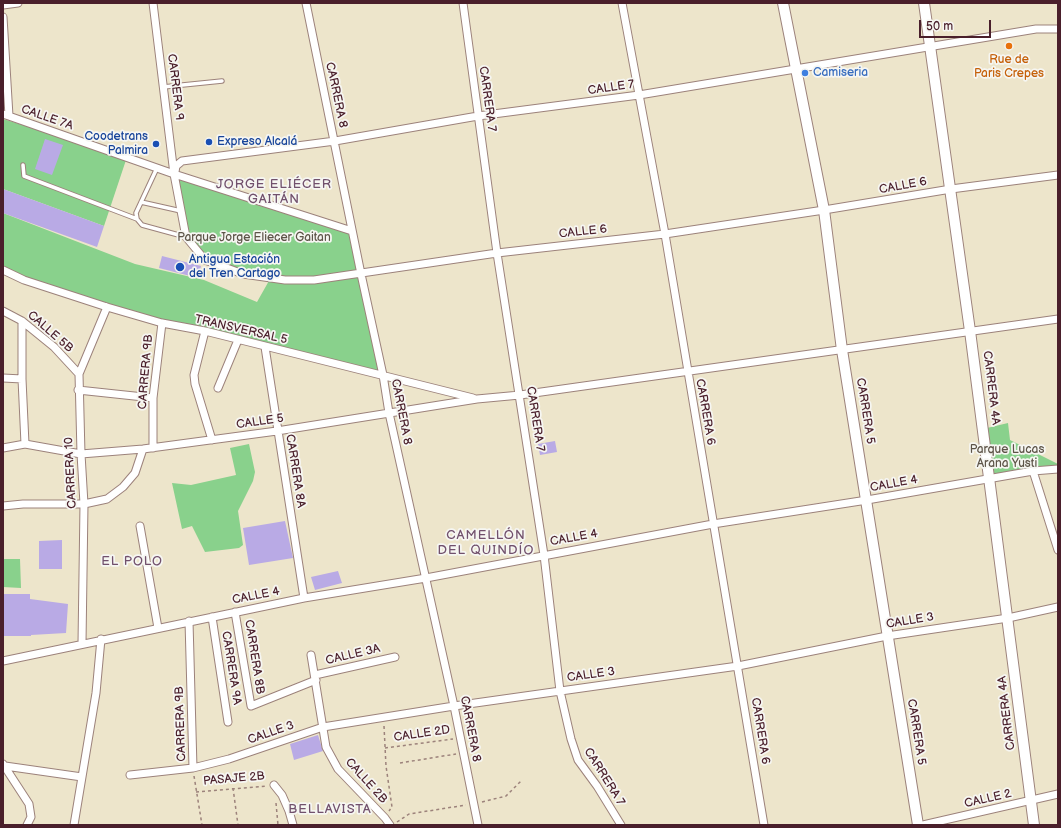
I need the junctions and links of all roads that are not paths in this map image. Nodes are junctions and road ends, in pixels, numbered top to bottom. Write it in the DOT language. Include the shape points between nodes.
graph roads {
  1 [pos="18,3"];
  2 [pos="153,3"];
  3 [pos="306,3"];
  4 [pos="463,3"];
  5 [pos="622,3"];
  6 [pos="783,3"];
  7 [pos="924,3"];
  8 [pos="3,5"];
  9 [pos="3,17"];
  10 [pos="1058,29"];
  11 [pos="931,47"];
  12 [pos="796,69"];
  13 [pos="222,81"];
  14 [pos="164,87"];
  15 [pos="639,95"];
  16 [pos="6,115"];
  17 [pos="478,116"];
  18 [pos="335,141"];
  19 [pos="24,165"];
  20 [pos="157,168"];
  21 [pos="174,174"];
  22 [pos="1058,175"];
  23 [pos="951,189"];
  24 [pos="141,202"];
  25 [pos="824,210"];
  26 [pos="181,211"];
  27 [pos="137,219"];
  28 [pos="352,230"];
  29 [pos="665,234"];
  30 [pos="186,237"];
  31 [pos="497,252"];
  32 [pos="3,270"];
  33 [pos="361,274"];
  34 [pos="107,308"];
  35 [pos="3,311"];
  36 [pos="1058,318"];
  37 [pos="22,321"];
  38 [pos="162,323"];
  39 [pos="970,331"];
  40 [pos="205,332"];
  41 [pos="238,340"];
  42 [pos="265,347"];
  43 [pos="842,350"];
  44 [pos="687,372"];
  45 [pos="79,374"];
  46 [pos="383,375"];
  47 [pos="3,378"];
  48 [pos="22,379"];
  49 [pos="218,388"];
  50 [pos="78,390"];
  51 [pos="520,395"];
  52 [pos="153,398"];
  53 [pos="477,400"];
  54 [pos="389,413"];
  55 [pos="277,432"];
  56 [pos="212,440"];
  57 [pos="25,444"];
  58 [pos="3,448"];
  59 [pos="153,448"];
  60 [pos="143,449"];
  61 [pos="81,454"];
  62 [pos="1058,469"];
  63 [pos="1033,471"];
  64 [pos="990,479"];
  65 [pos="867,500"];
  66 [pos="84,504"];
  67 [pos="3,506"];
  68 [pos="713,524"];
  69 [pos="140,526"];
  70 [pos="1058,550"];
  71 [pos="544,554"];
  72 [pos="426,578"];
  73 [pos="304,598"];
  74 [pos="1058,607"];
  75 [pos="235,612"];
  76 [pos="212,617"];
  77 [pos="1008,618"];
  78 [pos="189,621"];
  79 [pos="158,628"];
  80 [pos="887,636"];
  81 [pos="101,639"];
  82 [pos="82,643"];
  83 [pos="311,655"];
  84 [pos="395,657"];
  85 [pos="3,661"];
  86 [pos="738,666"];
  87 [pos="316,678"];
  88 [pos="560,691"];
  89 [pos="250,706"];
  90 [pos="454,706"];
  91 [pos="228,722"];
  92 [pos="323,727"];
  93 [pos="4,766"];
  94 [pos="193,768"];
  95 [pos="130,775"];
  96 [pos="82,777"];
  97 [pos="274,785"];
  98 [pos="1058,794"];
  99 [pos="1031,800"];
  100 [pos="27,825"];
  101 [pos="74,825"];
  102 [pos="293,825"];
  103 [pos="391,825"];
  104 [pos="478,825"];
  105 [pos="621,825"];
  106 [pos="764,825"];
  107 [pos="918,825"];
  108 [pos="923,825"];
  109 [pos="1034,825"];
  1 -- 8 [label="street"];
  2 -- 14 [label="street, CARRERA 9"];
  3 -- 18 [label="street, CARRERA 8"];
  4 -- 17 [label="street, CARRERA 7"];
  5 -- 15 [label="street, CARRERA 6"];
  6 -- 12 [label="main road, CARRERA 5"];
  7 -- 11 [label="main road, CARRERA 4A"];
  9 -- 16 [label="street"];
  10 -- 11 [label="street, CALLE 7" via="1036,29"];
  11 -- 12 [label="street, CALLE 7"];
  11 -- 23 [label="main road, CARRERA 4A"];
  12 -- 15 [label="street, CALLE 7"];
  12 -- 25 [label="main road, CARRERA 5"];
  13 -- 14 [label="lane"];
  14 -- 21 [label="street, CARRERA 9"];
  15 -- 17 [label="street, CALLE 7"];
  15 -- 29 [label="street, CARRERA 6"];
  16 -- 20 [label="street, CALLE 7A"];
  17 -- 18 [label="street, CALLE 7"];
  17 -- 31 [label="street, CARRERA 7"];
  18 -- 21 [label="street, CALLE 7" via="182,161 176,166"];
  18 -- 28 [label="street, CARRERA 8"];
  19 -- 27 [label="lane" via="24,176"];
  20 -- 21 [label="street, CALLE 7A"];
  20 -- 24 [label="lane"];
  21 -- 26 [label="street, CALLE 6"];
  21 -- 28 [label="street, CALLE 7A"];
  22 -- 23 [label="street, CALLE 6"];
  23 -- 25 [label="street, CALLE 6"];
  23 -- 39 [label="main road, CARRERA 4A"];
  24 -- 26 [label="lane"];
  24 -- 27 [label="lane" via="136,213"];
  25 -- 29 [label="street, CALLE 6"];
  25 -- 43 [label="main road, CARRERA 5"];
  26 -- 30 [label="street, CALLE 6"];
  27 -- 30 [label="lane" via="142,226"];
  28 -- 33 [label="street, CARRERA 8"];
  29 -- 31 [label="street, CALLE 6"];
  29 -- 44 [label="street, CARRERA 6"];
  30 -- 33 [label="street, CALLE 6" via="205,260 243,274 289,280 314,280"];
  31 -- 33 [label="street, CALLE 6"];
  31 -- 51 [label="street, CARRERA 7"];
  32 -- 34 [label="street, TRANSVERSAL 5" via="24,280"];
  33 -- 46 [label="street, CARRERA 8"];
  34 -- 38 [label="street, TRANSVERSAL 5"];
  34 -- 45 [label="street, CARRERA 10"];
  35 -- 37 [label="street, CALLE 5B"];
  36 -- 39 [label="street, CALLE 5"];
  37 -- 45 [label="street, CALLE 5B" via="54,347"];
  37 -- 48 [label="street"];
  38 -- 40 [label="street, TRANSVERSAL 5"];
  38 -- 52 [label="street, CARRERA 9B"];
  39 -- 43 [label="street, CALLE 5"];
  39 -- 64 [label="main road, CARRERA 4A"];
  40 -- 41 [label="street, TRANSVERSAL 5"];
  40 -- 56 [label="street" via="194,384"];
  41 -- 42 [label="street, TRANSVERSAL 5"];
  41 -- 49 [label="street"];
  42 -- 46 [label="street, TRANSVERSAL 5"];
  42 -- 55 [label="street, CARRERA 8A"];
  43 -- 44 [label="street, CALLE 5"];
  43 -- 65 [label="main road, CARRERA 5"];
  44 -- 51 [label="street, CALLE 5"];
  44 -- 68 [label="street, CARRERA 6"];
  45 -- 50 [label="street, CARRERA 10"];
  46 -- 53 [label="street, TRANSVERSAL 5"];
  46 -- 54 [label="street, CARRERA 8"];
  47 -- 48 [label="street"];
  48 -- 57 [label="street"];
  50 -- 52 [label="street"];
  50 -- 61 [label="street, CARRERA 10"];
  51 -- 53 [label="street, CALLE 5"];
  51 -- 71 [label="street, CARRERA 7"];
  52 -- 59 [label="street, CARRERA 9B"];
  53 -- 54 [label="street, CALLE 5"];
  54 -- 55 [label="street, CALLE 5"];
  54 -- 72 [label="street, CARRERA 8"];
  55 -- 56 [label="street, CALLE 5"];
  55 -- 73 [label="street, CARRERA 8A"];
  56 -- 59 [label="street, CALLE 5"];
  57 -- 58 [label="street, CALLE 5"];
  57 -- 61 [label="street, CALLE 5"];
  59 -- 60 [label="street, CALLE 5"];
  60 -- 61 [label="street, CALLE 5"];
  60 -- 66 [label="street" via="135,473 123,487 107,499"];
  61 -- 66 [label="street, CARRERA 10"];
  62 -- 63 [label="street, CALLE 4"];
  63 -- 64 [label="street, CALLE 4"];
  63 -- 70 [label="street"];
  64 -- 65 [label="street, CALLE 4"];
  64 -- 77 [label="main road, CARRERA 4A"];
  65 -- 68 [label="street, CALLE 4"];
  65 -- 80 [label="main road, CARRERA 5"];
  66 -- 67 [label="street"];
  66 -- 82 [label="street, CARRERA 10"];
  68 -- 71 [label="street, CALLE 4"];
  68 -- 86 [label="street, CARRERA 6"];
  69 -- 79 [label="street"];
  71 -- 72 [label="street, CALLE 4"];
  71 -- 88 [label="street, CARRERA 7"];
  72 -- 73 [label="street, CALLE 4"];
  72 -- 90 [label="street, CARRERA 8"];
  73 -- 75 [label="street, CALLE 4"];
  74 -- 77 [label="street, CALLE 3"];
  75 -- 76 [label="street, CALLE 4"];
  75 -- 89 [label="street, CARRERA 8B"];
  76 -- 78 [label="street, CALLE 4"];
  76 -- 91 [label="street, CARRERA 9A"];
  77 -- 80 [label="street, CALLE 3"];
  77 -- 99 [label="main road, CARRERA 4A"];
  78 -- 79 [label="street, CALLE 4"];
  78 -- 94 [label="street, CARRERA 9B"];
  79 -- 81 [label="street, CALLE 4"];
  80 -- 86 [label="street, CALLE 3"];
  80 -- 107 [label="main road, CARRERA 5"];
  81 -- 82 [label="street, CALLE 4"];
  81 -- 96 [label="street" via="96,693"];
  82 -- 85 [label="street, CALLE 4"];
  83 -- 87 [label="street"];
  84 -- 87 [label="street, CALLE 3A"];
  86 -- 88 [label="street, CALLE 3"];
  86 -- 106 [label="street, CARRERA 6"];
  87 -- 89 [label="street, CALLE 3A"];
  87 -- 92 [label="street"];
  88 -- 90 [label="street, CALLE 3"];
  88 -- 105 [label="street, CARRERA 7" via="578,760"];
  90 -- 92 [label="street, CALLE 3"];
  90 -- 104 [label="street, CARRERA 8"];
  92 -- 94 [label="street, CALLE 3" via="229,760"];
  92 -- 103 [label="street, CALLE 2B" via="326,746 338,769"];
  93 -- 96 [label="street"];
  93 -- 100 [label="street" via="29,804 31,817"];
  94 -- 95 [label="street, CALLE 3"];
  96 -- 101 [label="street"];
  97 -- 102 [label="street" via="282,795"];
  98 -- 99 [label="street, CALLE 2"];
  99 -- 108 [label="street, CALLE 2"];
  99 -- 109 [label="main road, CARRERA 4A"];
}
